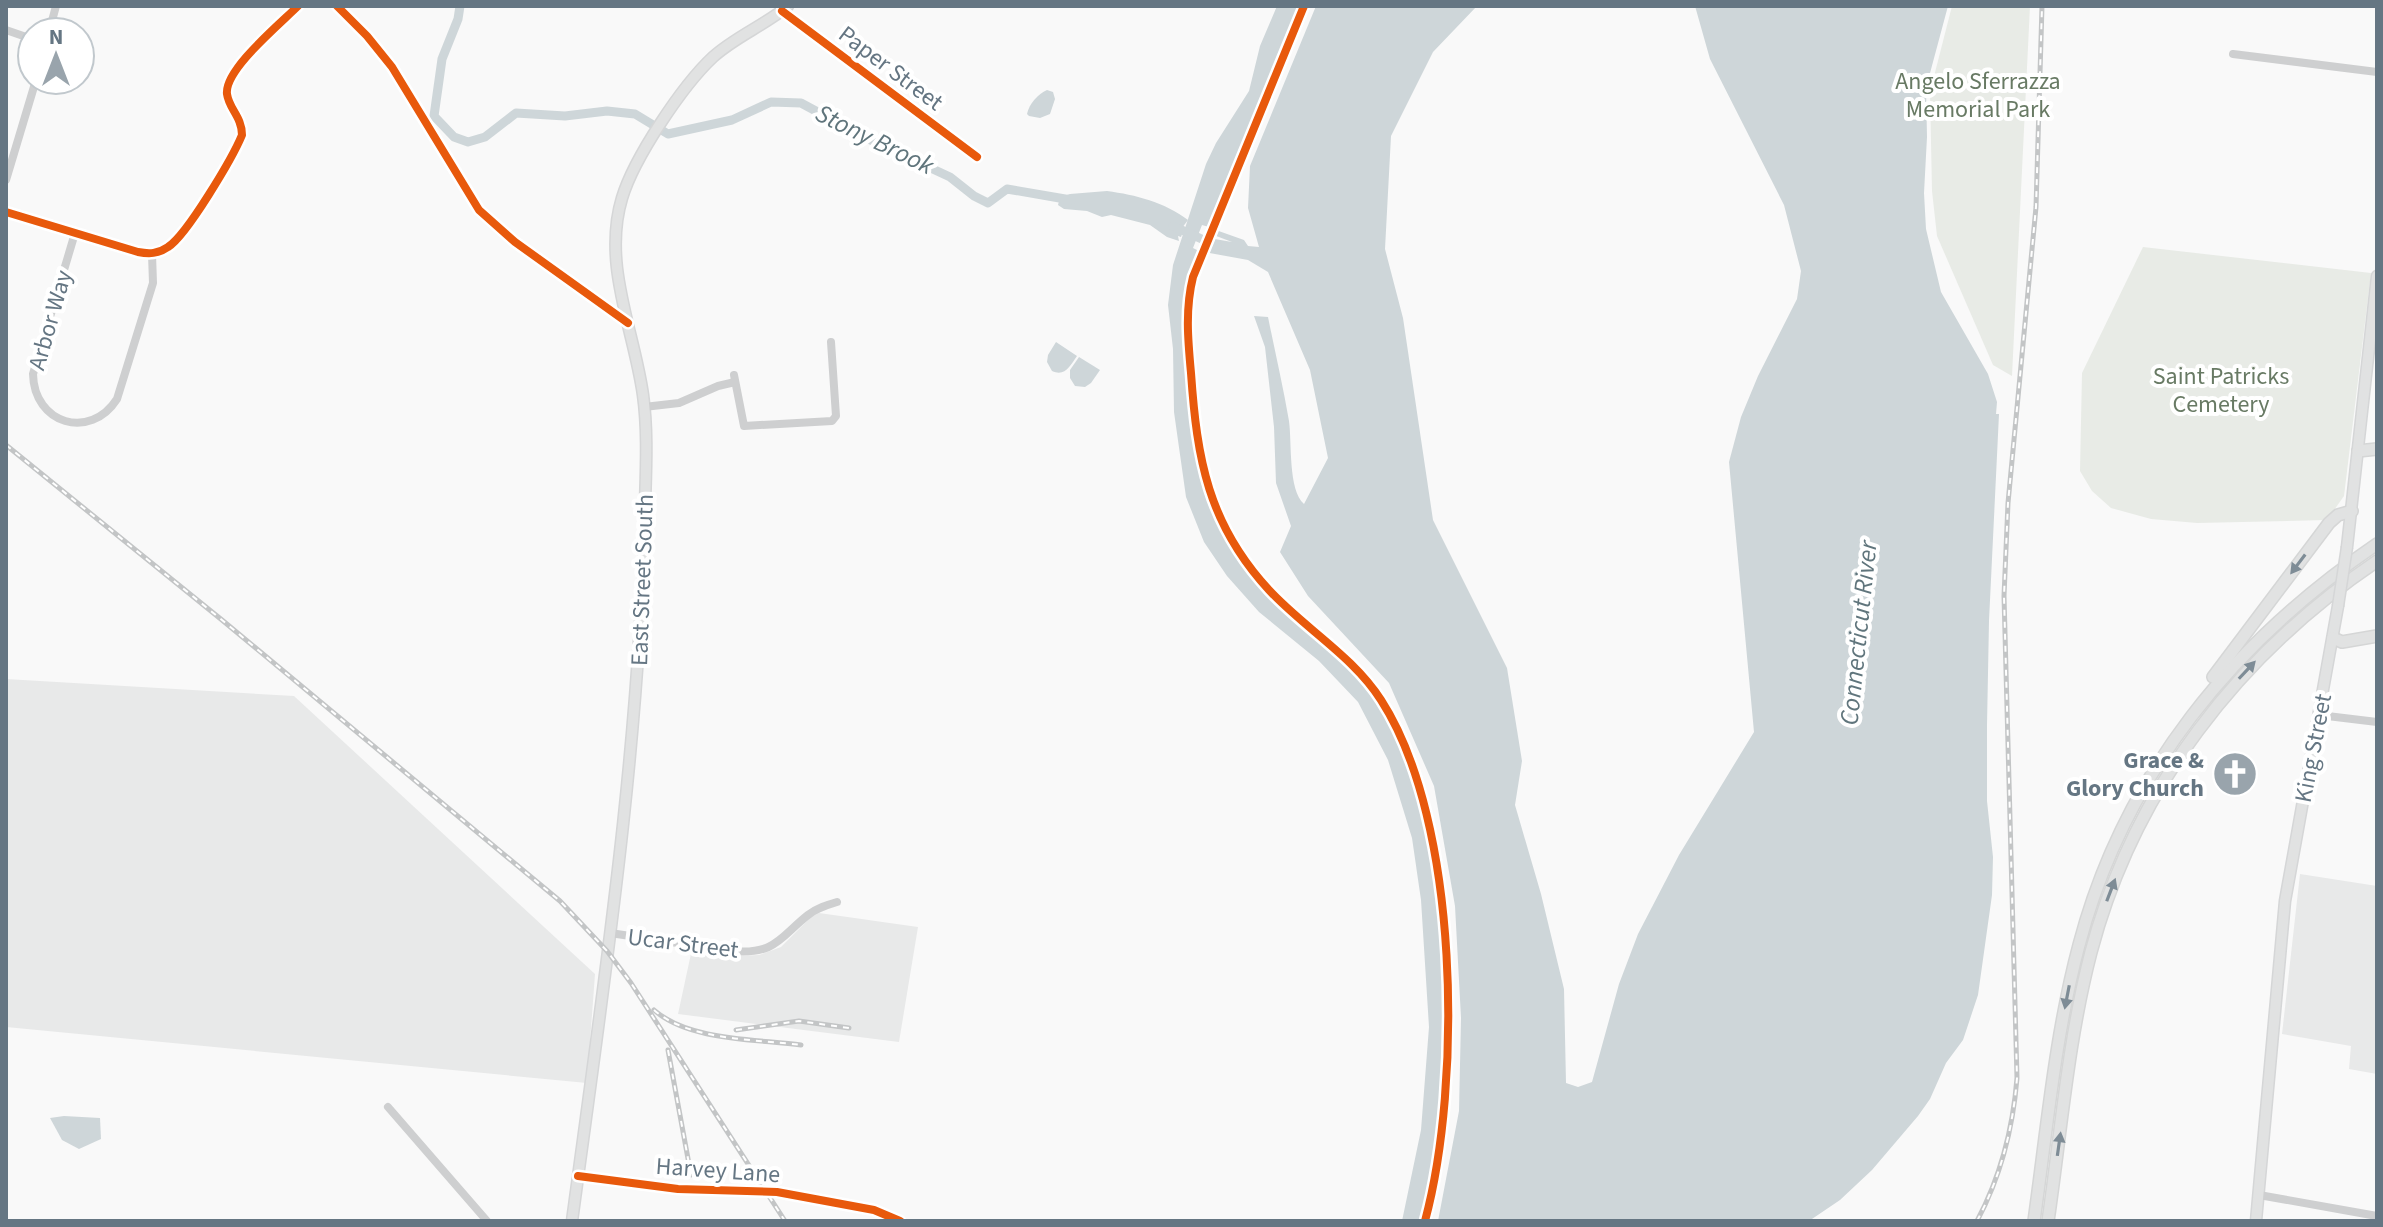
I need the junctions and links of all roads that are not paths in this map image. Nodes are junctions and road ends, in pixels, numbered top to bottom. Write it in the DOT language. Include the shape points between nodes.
graph roads {
  1 [pos="298,6"];
  2 [pos="337,6"];
  3 [pos="785,8"];
  4 [pos="2233,54"];
  5 [pos="2377,72"];
  6 [pos="31,96"];
  7 [pos="977,157"];
  8 [pos="6,180"];
  9 [pos="6,212"];
  10 [pos="75,233"];
  11 [pos="152,254"];
  12 [pos="2377,276"];
  13 [pos="628,323"];
  14 [pos="831,342"];
  15 [pos="644,407"];
  16 [pos="2377,449"];
  17 [pos="2358,451"];
  18 [pos="2352,511"];
  19 [pos="2377,544"];
  20 [pos="2374,563"];
  21 [pos="2377,633"];
  22 [pos="2333,638"];
  23 [pos="2198,707"];
  24 [pos="2319,715"];
  25 [pos="2377,722"];
  26 [pos="837,902"];
  27 [pos="610,933"];
  28 [pos="388,1107"];
  29 [pos="578,1176"];
  30 [pos="2259,1195"];
  31 [pos="2377,1216"];
  32 [pos="487,1221"];
  33 [pos="572,1221"];
  34 [pos="900,1221"];
  35 [pos="2034,1221"];
  36 [pos="2048,1221"];
  37 [pos="2256,1221"];
  1 -- 11 [label="street" via="230,76 227,94 242,126 238,144 182,233"];
  2 -- 13 [label="street" via="392,67 479,210"];
  3 -- 7 [label="street, Paper Street"];
  3 -- 13 [label="main road, East Street South" via="713,57 638,161 621,200 615,233"];
  4 -- 5 [label="street"];
  6 -- 8 [label="street"];
  9 -- 10 [label="street"];
  10 -- 11 [label="street"];
  10 -- 11 [label="street, Arbor Way" via="33,374 41,403 68,422 98,418 119,396 153,283"];
  12 -- 17 [label="main road, King Street"];
  13 -- 15 [label="main road, East Street South"];
  14 -- 15 [label="street" via="836,416 832,421 744,426 735,379 677,403"];
  15 -- 27 [label="main road, East Street South" via="638,674"];
  16 -- 17 [label="highway"];
  17 -- 18 [label="main road, King Street"];
  18 -- 22 [label="main road, King Street, bridge"];
  18 -- 23 [label="highway, one-way" via="2329,523 2206,686"];
  19 -- 23 [label="highway" via="2287,612"];
  36 -- 20 [label="highway, one-way" via="2084,979 2107,899 2138,828 2185,747 2241,676 2309,610"];
  21 -- 22 [label="highway" via="2342,642"];
  22 -- 24 [label="main road, King Street"];
  23 -- 35 [label="highway, one-way" via="2133,807 2084,928 2064,1015"];
  24 -- 25 [label="street"];
  24 -- 30 [label="main road, King Street" via="2285,901"];
  26 -- 27 [label="street, Ucar Street" via="808,915 780,941 754,951"];
  27 -- 29 [label="main road, East Street South"];
  28 -- 32 [label="street"];
  29 -- 33 [label="main road, East Street South"];
  29 -- 34 [label="street, Harvey Lane" via="678,1189 780,1192 874,1210"];
  30 -- 31 [label="street"];
  30 -- 37 [label="main road, King Street"];
}
